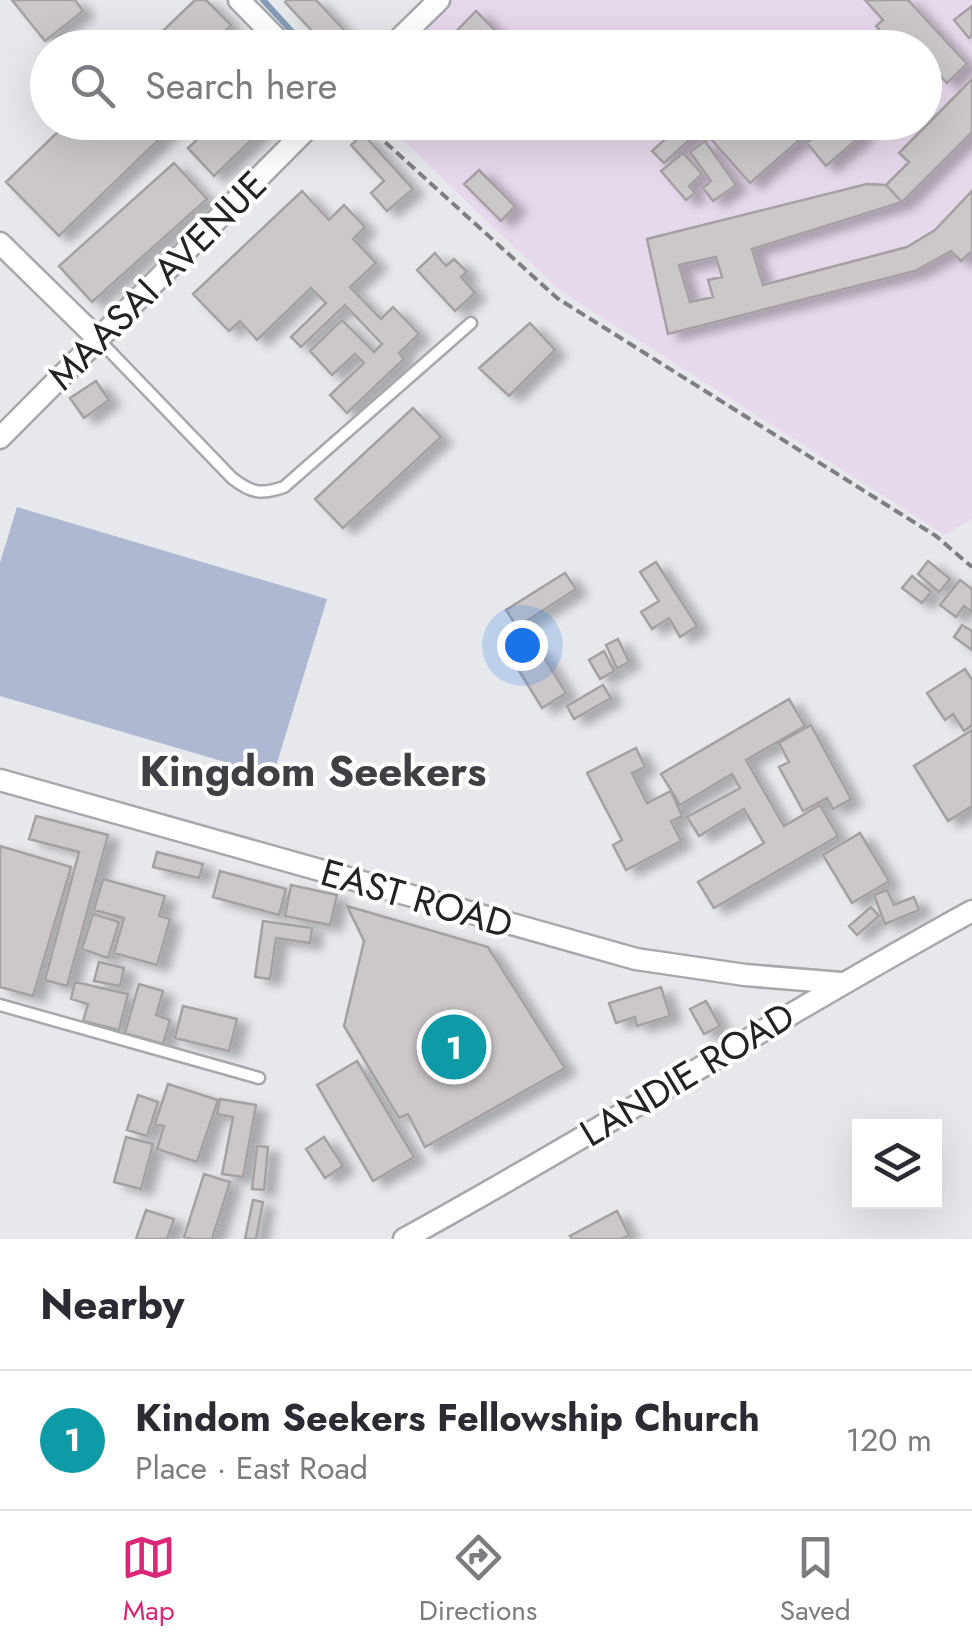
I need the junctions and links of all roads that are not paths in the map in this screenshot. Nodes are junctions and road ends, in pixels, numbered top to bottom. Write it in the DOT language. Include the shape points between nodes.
graph roads {
  1 [pos="239,0"];
  2 [pos="439,0"];
  3 [pos="268,30"];
  4 [pos="408,30"];
  5 [pos="296,140"];
  6 [pos="0,242"];
  7 [pos="471,324"];
  8 [pos="99,340"];
  9 [pos="0,438"];
  10 [pos="0,780"];
  11 [pos="972,912"];
  12 [pos="840,983"];
  13 [pos="0,1005"];
  14 [pos="259,1078"];
  15 [pos="404,1239"];
  1 -- 3 [label="street"];
  2 -- 4 [label="street"];
  5 -- 8 [label="street, MAASAI AVENUE"];
  6 -- 8 [label="street"];
  7 -- 8 [label="lane" via="284,487 267,493 249,492 232,478"];
  8 -- 9 [label="street, MAASAI AVENUE"];
  10 -- 12 [label="street, EAST ROAD" via="636,959"];
  11 -- 12 [label="street, LANDIE ROAD"];
  12 -- 15 [label="street, LANDIE ROAD"];
  13 -- 14 [label="lane"];
}
